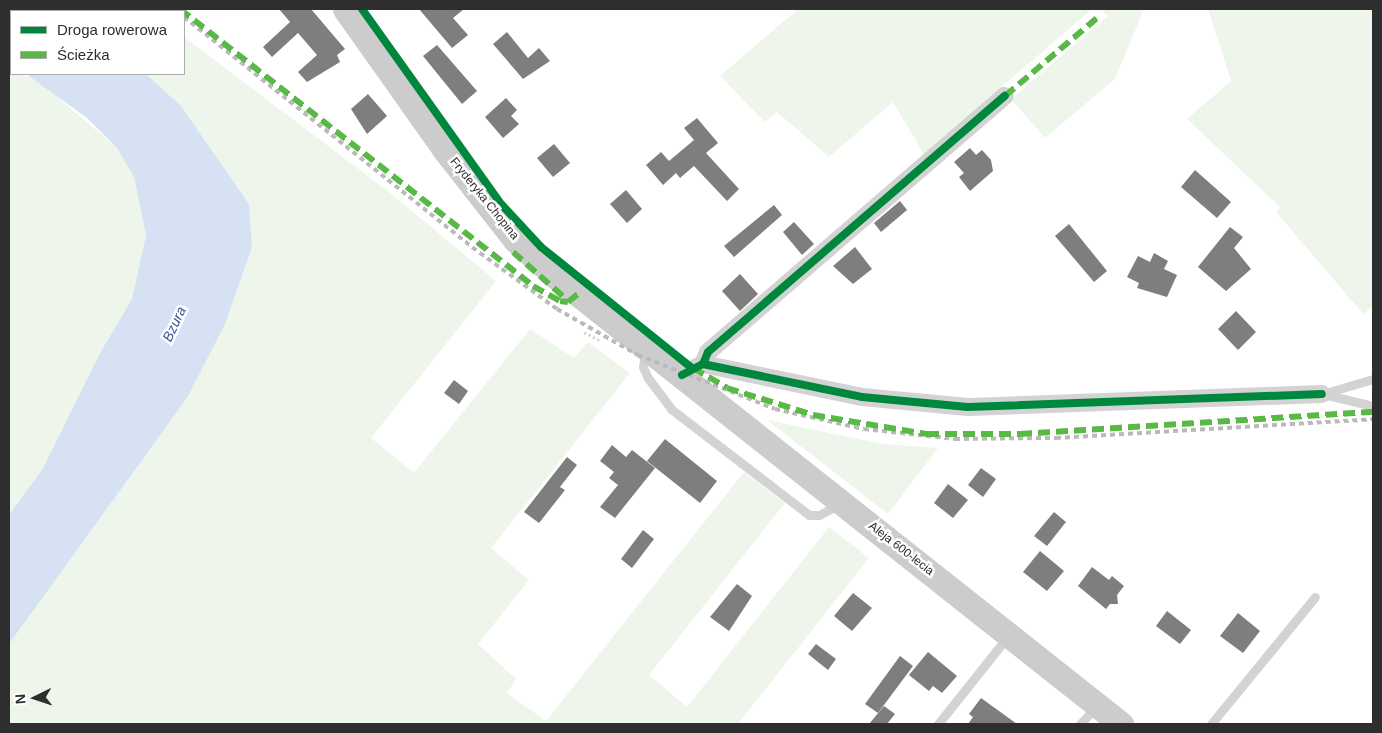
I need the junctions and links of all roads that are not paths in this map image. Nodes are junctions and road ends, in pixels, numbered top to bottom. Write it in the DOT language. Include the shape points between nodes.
graph roads {
  1 [pos="345,9"];
  2 [pos="1006,96"];
  3 [pos="646,347"];
  4 [pos="692,370"];
  5 [pos="1373,379"];
  6 [pos="1322,394"];
  7 [pos="1373,406"];
  8 [pos="842,503"];
  9 [pos="1315,597"];
  10 [pos="1009,635"];
  11 [pos="1097,705"];
  12 [pos="938,724"];
  13 [pos="1080,724"];
  14 [pos="1121,724"];
  15 [pos="1211,724"];
  1 -- 3 [label="main road, Fryderyka Chopina" via="444,149 515,240"];
  2 -- 4 [label="street" via="708,352"];
  3 -- 4 [label="main road, Fryderyka Chopina"];
  3 -- 8 [label="lane" via="643,367 671,409 809,515 819,515"];
  4 -- 6 [label="street" via="862,397 968,407"];
  4 -- 8 [label="main road, Aleja 600-lecia"];
  5 -- 6 [label="lane"];
  6 -- 7 [label="lane"];
  8 -- 10 [label="main road, Aleja 600-lecia"];
  9 -- 15 [label="lane"];
  10 -- 11 [label="main road, Aleja 600-lecia"];
  10 -- 12 [label="lane"];
  11 -- 13 [label="lane"];
  11 -- 14 [label="main road, Aleja 600-lecia"];
}
